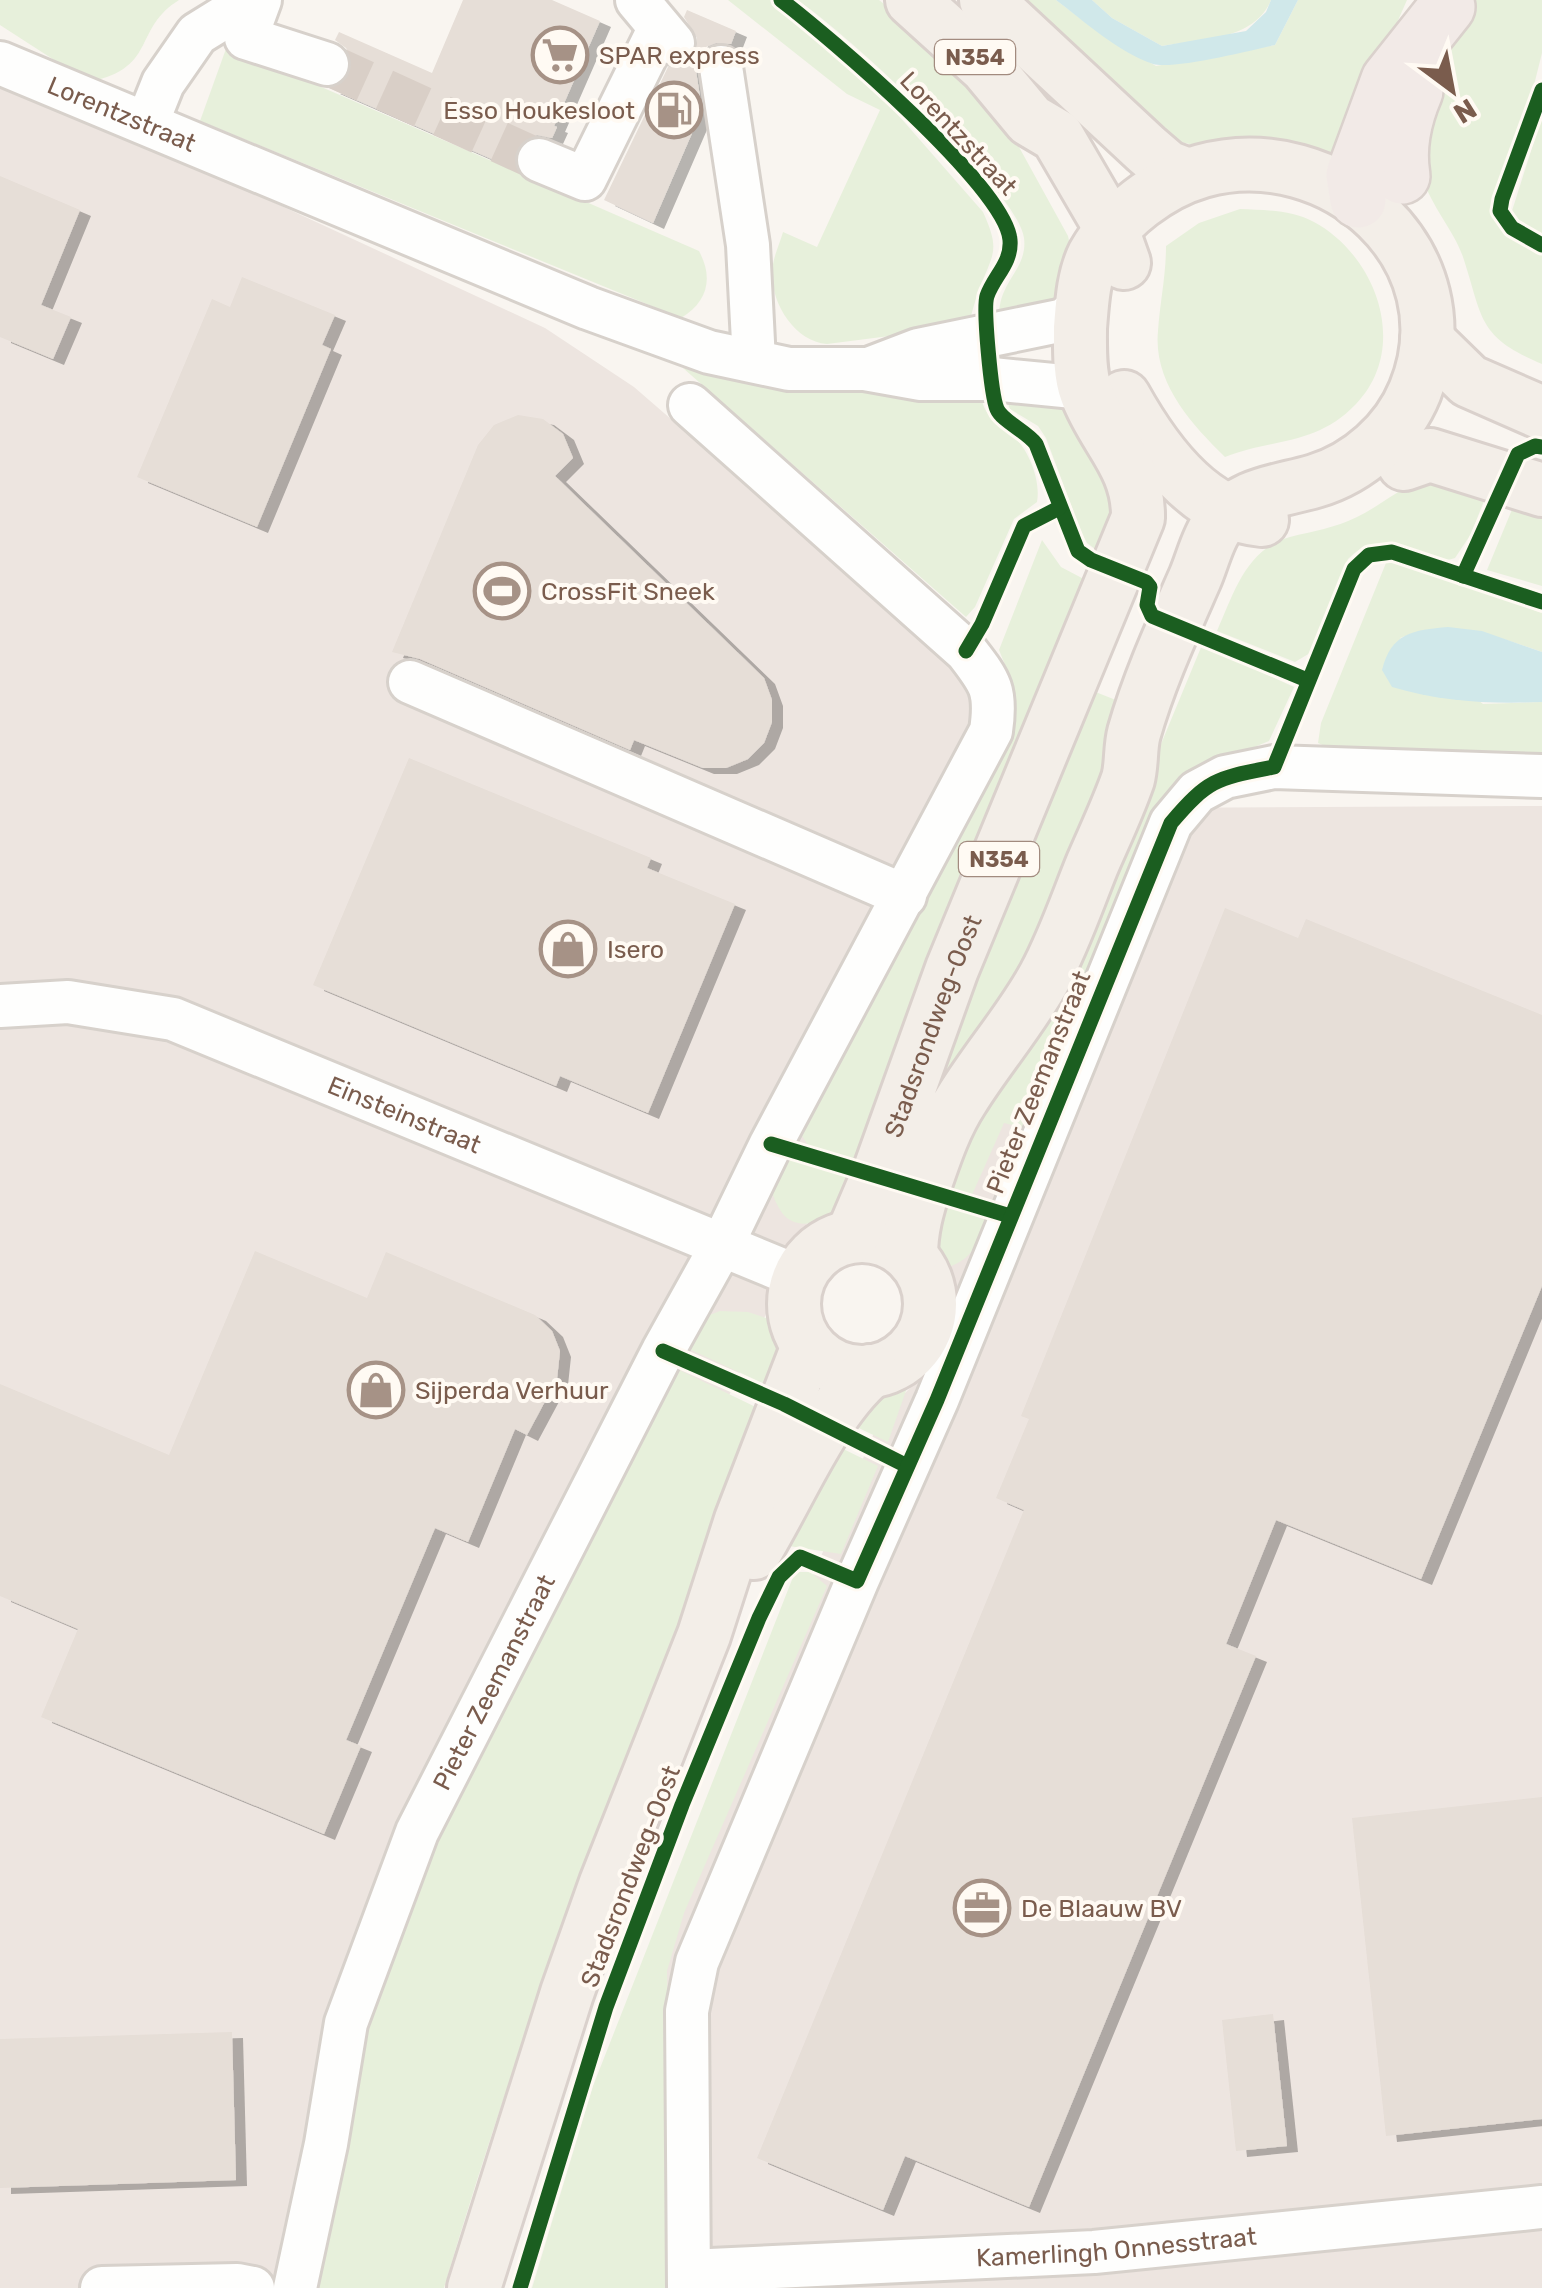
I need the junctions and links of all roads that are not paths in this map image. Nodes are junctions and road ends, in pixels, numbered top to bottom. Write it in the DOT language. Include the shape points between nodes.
graph roads {
  1 [pos="252,0"];
  2 [pos="260,0"];
  3 [pos="912,0"];
  4 [pos="986,0"];
  5 [pos="1449,3"];
  6 [pos="657,24"];
  7 [pos="0,62"];
  8 [pos="328,64"];
  9 [pos="721,67"];
  10 [pos="146,123"];
  11 [pos="539,160"];
  12 [pos="1188,175"];
  13 [pos="1380,188"];
  14 [pos="1104,244"];
  15 [pos="1082,306"];
  16 [pos="1448,344"];
  17 [pos="754,361"];
  18 [pos="866,370"];
  19 [pos="1542,379"];
  20 [pos="1102,389"];
  21 [pos="690,405"];
  22 [pos="1542,413"];
  23 [pos="1404,464"];
  24 [pos="1542,490"];
  25 [pos="1251,517"];
  26 [pos="410,682"];
  27 [pos="1542,776"];
  28 [pos="905,896"];
  29 [pos="0,1006"];
  30 [pos="852,1236"];
  31 [pos="722,1245"];
  32 [pos="911,1256"];
  33 [pos="799,1277"];
  34 [pos="808,1346"];
  35 [pos="871,1372"];
  36 [pos="704,1636"];
  37 [pos="1542,2206"];
  38 [pos="689,2279"];
  39 [pos="102,2288"];
  40 [pos="253,2288"];
  41 [pos="295,2288"];
  42 [pos="474,2288"];
  1 -- 10 [label="street" via="197,34 163,83"];
  2 -- 8 [label="street" via="246,38"];
  3 -- 14 [label="main road, N354" via="986,67 1030,120 1057,136"];
  4 -- 12 [label="main road, N354" via="1167,167"];
  5 -- 13 [label="highway" via="1390,80 1354,175"];
  6 -- 11 [label="street" via="585,179"];
  7 -- 10 [label="street, Lorentzstraat"];
  9 -- 17 [label="street" via="748,245"];
  10 -- 17 [label="street, Lorentzstraat" via="588,308 709,352"];
  12 -- 13 [label="main road" via="1276,165"];
  12 -- 14 [label="main road" via="1142,201"];
  13 -- 16 [label="main road" via="1427,312"];
  14 -- 15 [label="main road, N354"];
  14 -- 20 [label="main road, N354" via="1125,267"];
  15 -- 18 [label="street, Lorentzstraat" via="1064,320 918,350"];
  15 -- 20 [label="main road, N354" via="1080,348"];
  16 -- 19 [label="main road" via="1475,344"];
  16 -- 22 [label="main road" via="1470,381"];
  16 -- 23 [label="main road" via="1438,420"];
  16 -- 25 [label="main road" via="1384,438 1341,471 1249,497"];
  17 -- 18 [label="street, Lorentzstraat"];
  18 -- 20 [label="street, Lorentzstraat"];
  20 -- 25 [label="main road, N354" via="1202,494"];
  20 -- 30 [label="main road, Stadsrondweg-Oost / N354" via="1136,483 1138,518 952,969"];
  21 -- 28 [label="street, Pieter Zeemanstraat" via="966,650 990,682 996,701 991,731"];
  23 -- 24 [label="main road" via="1430,456"];
  23 -- 25 [label="main road" via="1330,510"];
  25 -- 32 [label="main road, Stadsrondweg-Oost" via="1252,535 1226,578 1149,752 1129,776 1046,974 939,1143 911,1228"];
  26 -- 28 [label="street"];
  27 -- 38 [label="street, Pieter Zeemanstraat" via="1274,767 1225,777 1197,792 1171,822 937,1400 697,1962 687,2010"];
  28 -- 31 [label="street, Pieter Zeemanstraat"];
  29 -- 31 [label="street, Einsteinstraat" via="68,1002 172,1019"];
  30 -- 32 [label="main road" via="877,1237"];
  30 -- 33 [label="main road" via="822,1248"];
  31 -- 33 [label="street, Einsteinstraat"];
  31 -- 41 [label="street, Pieter Zeemanstraat" via="417,1832 346,2023"];
  32 -- 35 [label="main road" via="929,1290 927,1326 907,1355"];
  33 -- 34 [label="main road" via="794,1316"];
  34 -- 35 [label="main road" via="841,1368"];
  34 -- 36 [label="main road, Stadsrondweg-Oost"];
  35 -- 36 [label="main road, Stadsrondweg-Oost" via="848,1391"];
  36 -- 42 [label="main road, Stadsrondweg-Oost" via="567,1993"];
  37 -- 38 [label="street, Kamerlingh Onnesstraat" via="1094,2252"];
  39 -- 40 [label="street"];
}
